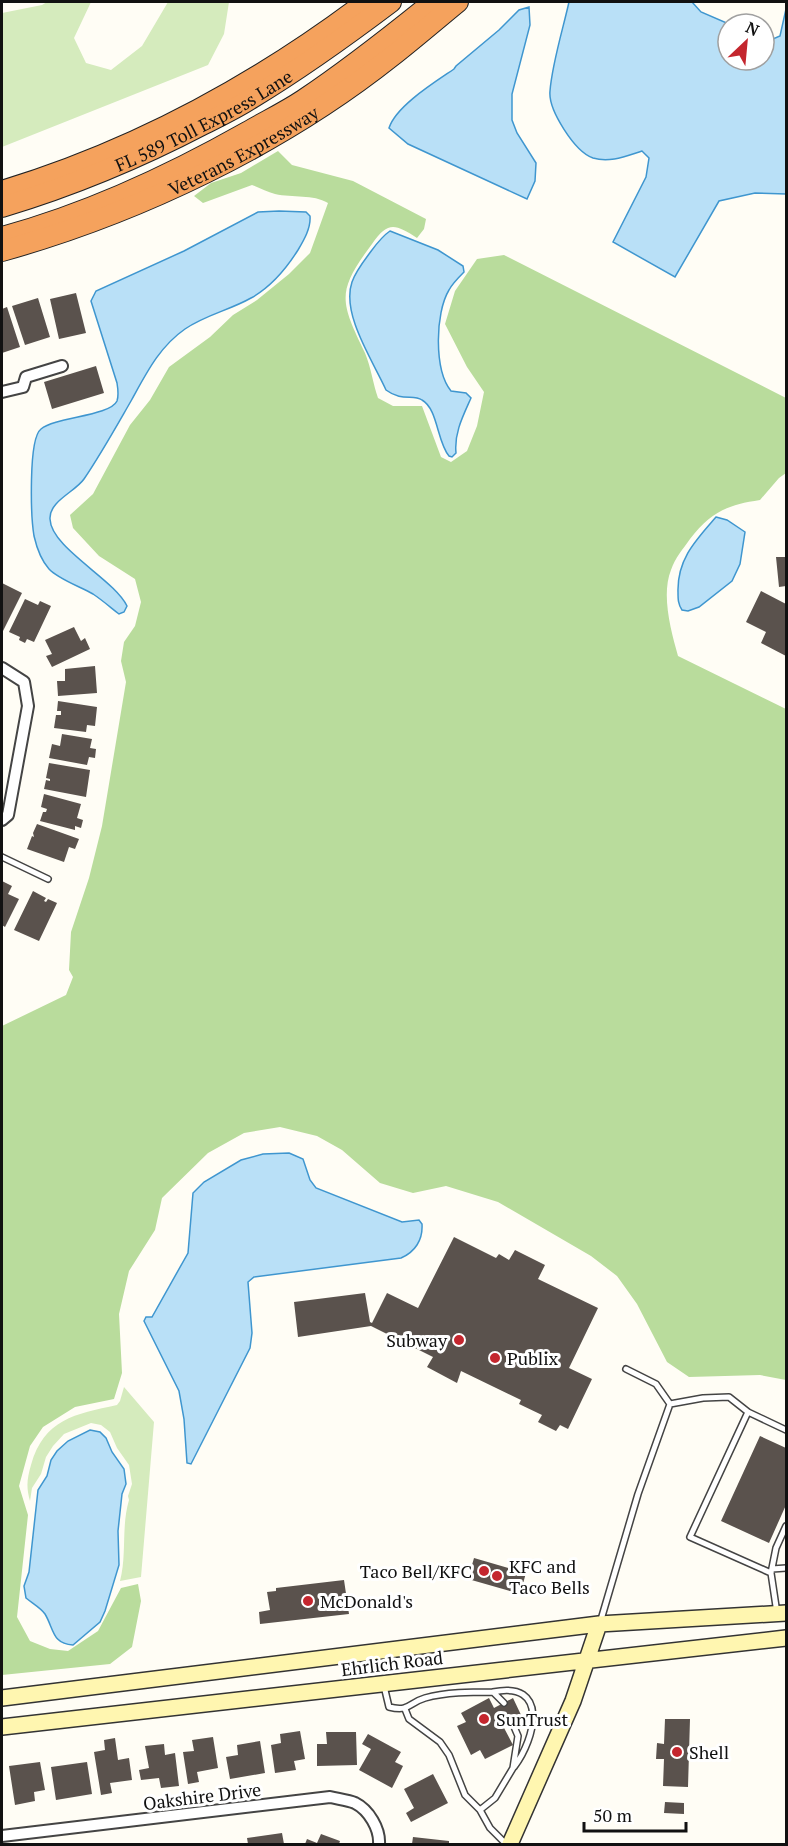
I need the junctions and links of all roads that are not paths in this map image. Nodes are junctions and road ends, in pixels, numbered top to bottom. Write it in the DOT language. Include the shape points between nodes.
graph roads {
  1 [pos="366,2"];
  2 [pos="391,2"];
  3 [pos="433,2"];
  4 [pos="458,2"];
  5 [pos="2,191"];
  6 [pos="2,207"];
  7 [pos="2,237"];
  8 [pos="2,251"];
  9 [pos="62,366"];
  10 [pos="2,392"];
  11 [pos="2,668"];
  12 [pos="2,820"];
  13 [pos="2,857"];
  14 [pos="48,879"];
  15 [pos="626,1369"];
  16 [pos="670,1404"];
  17 [pos="748,1412"];
  18 [pos="786,1430"];
  19 [pos="786,1526"];
  20 [pos="786,1568"];
  21 [pos="772,1571"];
  22 [pos="782,1613"];
  23 [pos="599,1624"];
  24 [pos="786,1638"];
  25 [pos="588,1660"];
  26 [pos="383,1684"];
  27 [pos="493,1692"];
  28 [pos="2,1698"];
  29 [pos="504,1703"];
  30 [pos="405,1709"];
  31 [pos="512,1722"];
  32 [pos="2,1727"];
  33 [pos="513,1768"];
  34 [pos="480,1810"];
  35 [pos="2,1836"];
  36 [pos="379,1845"];
  37 [pos="508,1845"];
  1 -- 5 [label="highway" via="243,86 182,118 115,151"];
  2 -- 6 [label="highway, FL 589 Toll Express Lane" via="251,99 108,170"];
  3 -- 7 [label="highway, FL 589 Toll Express Lane" via="302,101 204,156 113,198"];
  4 -- 8 [label="highway, Veterans Expressway" via="390,58 278,133 206,172 113,214"];
  9 -- 10 [label="street" via="26,377 23,387"];
  11 -- 12 [label="street" via="24,682 28,706 8,815"];
  13 -- 14 [label="lane"];
  15 -- 16 [label="lane" via="656,1384"];
  16 -- 17 [label="lane" via="729,1397"];
  16 -- 23 [label="lane"];
  17 -- 18 [label="lane"];
  17 -- 21 [label="lane" via="690,1537"];
  19 -- 21 [label="lane" via="776,1548"];
  20 -- 21 [label="lane"];
  21 -- 22 [label="lane"];
  22 -- 23 [label="main road, Ehrlich Road"];
  23 -- 25 [label="main road"];
  23 -- 28 [label="main road, Ehrlich Road"];
  24 -- 25 [label="main road, Ehrlich Road"];
  25 -- 26 [label="main road, Ehrlich Road"];
  25 -- 37 [label="main road" via="564,1724"];
  26 -- 30 [label="lane" via="389,1707"];
  26 -- 32 [label="main road, Ehrlich Road"];
  27 -- 29 [label="lane"];
  27 -- 30 [label="lane" via="423,1699"];
  27 -- 33 [label="lane" via="506,1689 521,1694 534,1714 530,1740"];
  30 -- 34 [label="lane" via="409,1719 440,1742 465,1795"];
  31 -- 33 [label="lane" via="518,1736"];
  33 -- 34 [label="lane" via="495,1798"];
  34 -- 37 [label="lane" via="490,1828"];
  35 -- 36 [label="street, Oakshire Drive" via="330,1797 355,1803 373,1821"];
}
